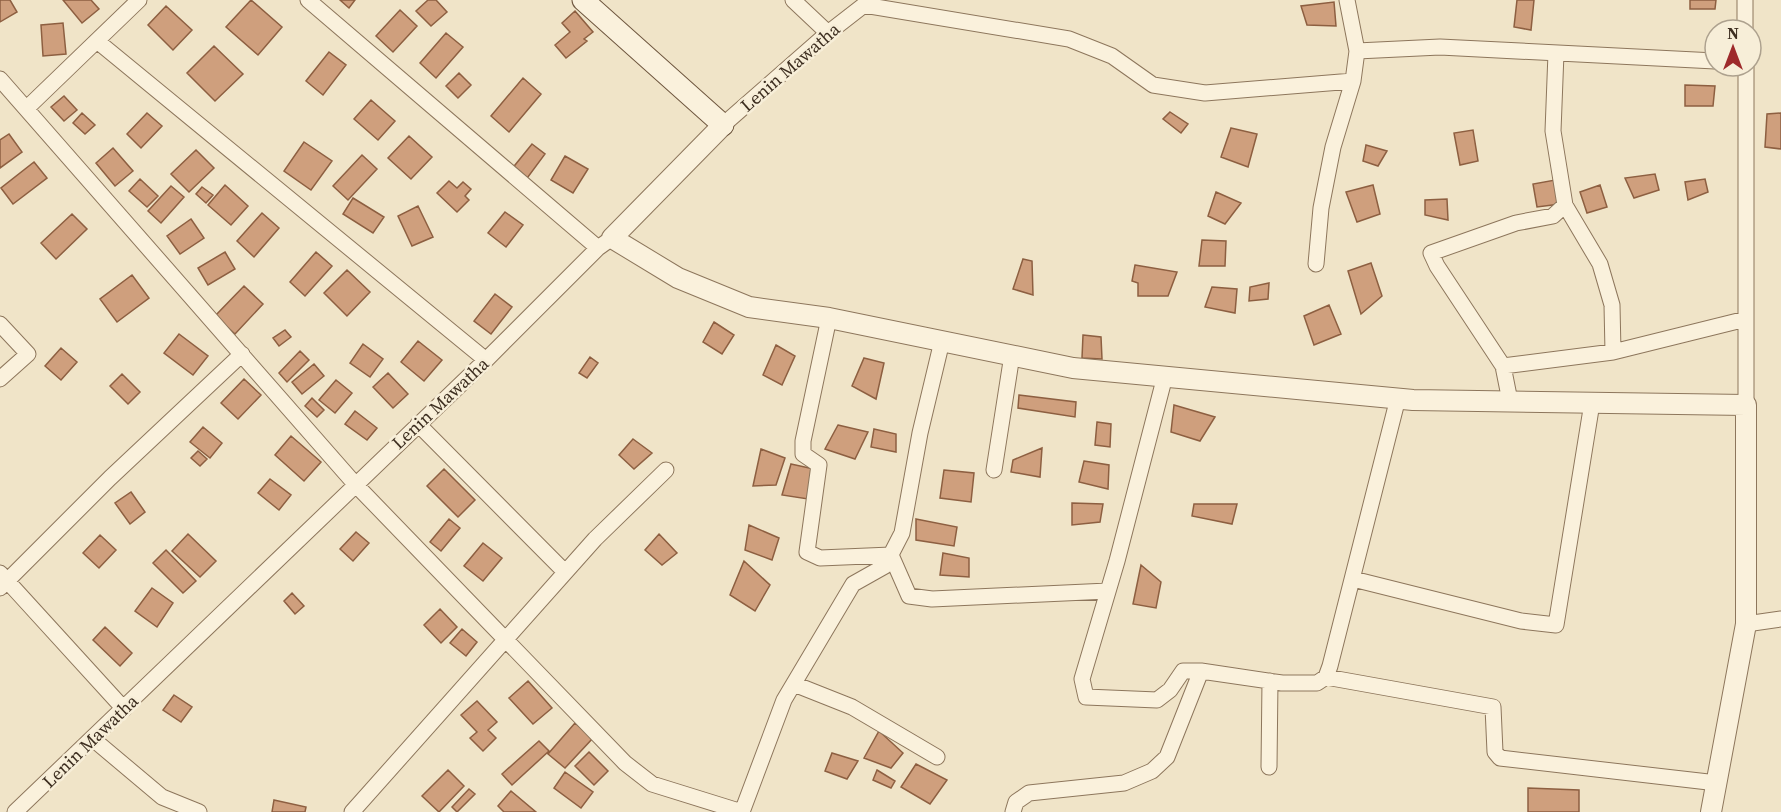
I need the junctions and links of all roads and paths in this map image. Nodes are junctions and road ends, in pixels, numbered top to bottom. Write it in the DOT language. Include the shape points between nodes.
graph roads {
  1 [pos="140,0"];
  2 [pos="308,0"];
  3 [pos="583,0"];
  4 [pos="793,0"];
  5 [pos="1347,0"];
  6 [pos="1745,0"];
  7 [pos="866,3"];
  8 [pos="1745,18"];
  9 [pos="828,33"];
  10 [pos="97,41"];
  11 [pos="1356,51"];
  12 [pos="1556,53"];
  13 [pos="1703,60"];
  14 [pos="1746,78"];
  15 [pos="0,79"];
  16 [pos="1353,81"];
  17 [pos="27,108"];
  18 [pos="723,125"];
  19 [pos="1565,205"];
  20 [pos="605,243"];
  21 [pos="1316,264"];
  22 [pos="829,318"];
  23 [pos="1746,319"];
  24 [pos="0,324"];
  25 [pos="942,341"];
  26 [pos="1614,352"];
  27 [pos="242,354"];
  28 [pos="1012,355"];
  29 [pos="486,360"];
  30 [pos="1503,366"];
  31 [pos="1165,376"];
  32 [pos="0,379"];
  33 [pos="1398,398"];
  34 [pos="1510,401"];
  35 [pos="1592,403"];
  36 [pos="1746,405"];
  37 [pos="418,424"];
  38 [pos="666,470"];
  39 [pos="994,470"];
  40 [pos="355,484"];
  41 [pos="891,555"];
  42 [pos="566,572"];
  43 [pos="1353,579"];
  44 [pos="2,580"];
  45 [pos="1108,591"];
  46 [pos="1781,619"];
  47 [pos="1746,624"];
  48 [pos="506,638"];
  49 [pos="1201,671"];
  50 [pos="1326,677"];
  51 [pos="1270,681"];
  52 [pos="794,684"];
  53 [pos="124,709"];
  54 [pos="93,739"];
  55 [pos="937,758"];
  56 [pos="1269,767"];
  57 [pos="1717,783"];
  58 [pos="15,812"];
  59 [pos="199,812"];
  60 [pos="352,812"];
  61 [pos="742,812"];
  62 [pos="1013,812"];
  63 [pos="1711,812"];
  1 -- 10 [label="street"];
  2 -- 20 [label="street"];
  3 -- 18 [label="main road"];
  4 -- 9 [label="street"];
  5 -- 11 [label="street"];
  6 -- 8 [label="street"];
  7 -- 9 [label="street, Lenin Mawatha"];
  7 -- 16 [label="street" via="1069,39 1112,56 1153,86 1205,93"];
  9 -- 18 [label="street, Lenin Mawatha"];
  10 -- 17 [label="street"];
  10 -- 29 [label="street"];
  11 -- 12 [label="street" via="1440,47"];
  11 -- 16 [label="street"];
  12 -- 13 [label="street"];
  12 -- 19 [label="street" via="1553,131"];
  14 -- 23 [label="street"];
  15 -- 17 [label="street"];
  16 -- 21 [label="street" via="1331,157"];
  17 -- 27 [label="street"];
  18 -- 20 [label="street, Lenin Mawatha"];
  19 -- 26 [label="street" via="1600,264 1612,305"];
  19 -- 30 [label="street" via="1553,216 1516,223 1431,253"];
  20 -- 22 [label="street" via="749,307"];
  20 -- 29 [label="street, Lenin Mawatha"];
  22 -- 25 [label="street"];
  22 -- 41 [label="street" via="803,441 803,454 819,465 807,552 820,558"];
  23 -- 26 [label="street"];
  23 -- 36 [label="street"];
  24 -- 32 [label="street" via="28,354"];
  25 -- 28 [label="street"];
  25 -- 41 [label="street" via="902,533"];
  26 -- 30 [label="street"];
  27 -- 40 [label="street"];
  27 -- 44 [label="street"];
  28 -- 31 [label="street" via="1073,368"];
  28 -- 39 [label="street"];
  29 -- 37 [label="street, Lenin Mawatha"];
  30 -- 34 [label="street"];
  31 -- 33 [label="street"];
  31 -- 45 [label="street"];
  33 -- 34 [label="street"];
  33 -- 43 [label="street"];
  34 -- 35 [label="street"];
  35 -- 36 [label="street"];
  35 -- 43 [label="street" via="1556,625 1521,621"];
  36 -- 47 [label="street"];
  37 -- 40 [label="street, Lenin Mawatha"];
  37 -- 42 [label="street"];
  38 -- 42 [label="street"];
  40 -- 48 [label="street"];
  40 -- 53 [label="street, Lenin Mawatha"];
  41 -- 45 [label="street" via="909,596 920,598"];
  41 -- 52 [label="street" via="885,566 853,584"];
  42 -- 48 [label="street"];
  43 -- 50 [label="street"];
  44 -- 53 [label="street"];
  45 -- 49 [label="street" via="1083,679 1086,697 1157,700 1170,690 1183,671"];
  46 -- 47 [label="street"];
  47 -- 57 [label="street"];
  48 -- 60 [label="street"];
  48 -- 61 [label="street" via="625,763 652,784"];
  49 -- 51 [label="street"];
  49 -- 62 [label="street" via="1167,757 1152,771 1124,783 1029,793 1016,802"];
  50 -- 51 [label="street" via="1317,682"];
  50 -- 57 [label="street" via="1493,707 1495,752 1500,758"];
  51 -- 56 [label="street"];
  52 -- 55 [label="street" via="852,707"];
  52 -- 61 [label="street" via="784,700"];
  53 -- 54 [label="street, Lenin Mawatha"];
  54 -- 58 [label="street, Lenin Mawatha"];
  54 -- 59 [label="street" via="162,798"];
  57 -- 63 [label="street"];
}
